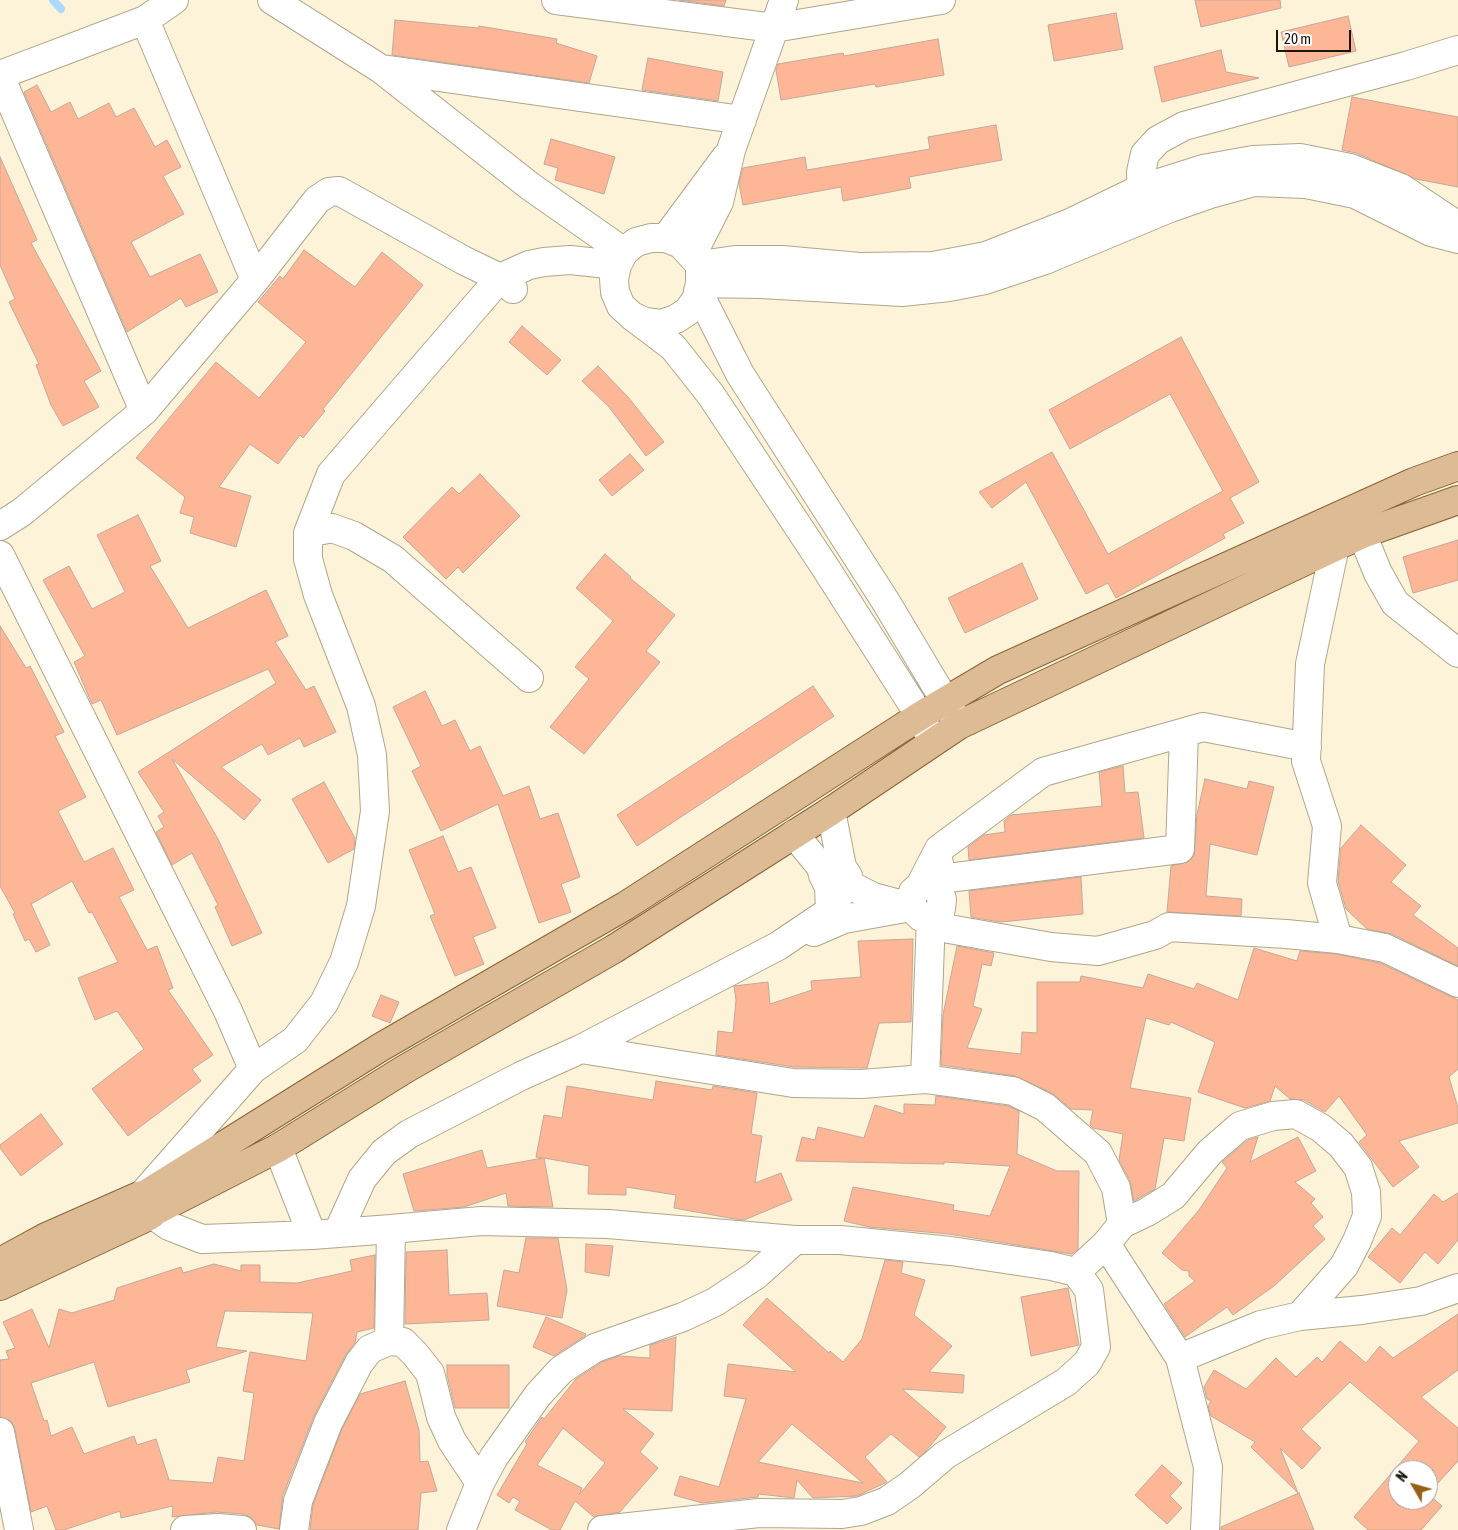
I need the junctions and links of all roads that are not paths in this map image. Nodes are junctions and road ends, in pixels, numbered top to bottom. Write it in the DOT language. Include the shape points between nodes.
graph roads {
  1 [pos="174,0"];
  2 [pos="272,0"];
  3 [pos="556,0"];
  4 [pos="784,0"];
  5 [pos="941,0"];
  6 [pos="145,20"];
  7 [pos="774,28"];
  8 [pos="1458,50"];
  9 [pos="381,68"];
  10 [pos="0,75"];
  11 [pos="742,120"];
  12 [pos="731,150"];
  13 [pos="1140,189"];
  14 [pos="1143,220"];
  15 [pos="1458,226"];
  16 [pos="666,238"];
  17 [pos="1458,239"];
  18 [pos="620,258"];
  19 [pos="698,273"];
  20 [pos="255,280"];
  21 [pos="507,284"];
  22 [pos="632,316"];
  23 [pos="144,411"];
  24 [pos="1458,466"];
  25 [pos="1458,500"];
  26 [pos="0,526"];
  27 [pos="308,533"];
  28 [pos="1362,534"];
  29 [pos="1335,546"];
  30 [pos="0,555"];
  31 [pos="1458,653"];
  32 [pos="529,678"];
  33 [pos="946,701"];
  34 [pos="920,716"];
  35 [pos="959,725"];
  36 [pos="1184,733"];
  37 [pos="933,742"];
  38 [pos="1307,747"];
  39 [pos="831,811"];
  40 [pos="794,834"];
  41 [pos="836,885"];
  42 [pos="928,896"];
  43 [pos="1338,939"];
  44 [pos="778,946"];
  45 [pos="1458,983"];
  46 [pos="581,1049"];
  47 [pos="253,1069"];
  48 [pos="925,1079"];
  49 [pos="278,1148"];
  50 [pos="147,1204"];
  51 [pos="391,1229"];
  52 [pos="325,1234"];
  53 [pos="1114,1234"];
  54 [pos="795,1240"];
  55 [pos="1076,1272"];
  56 [pos="2,1276"];
  57 [pos="1458,1288"];
  58 [pos="1300,1316"];
  59 [pos="389,1341"];
  60 [pos="1180,1358"];
  61 [pos="0,1432"];
  62 [pos="480,1483"];
  63 [pos="19,1530"];
  64 [pos="185,1530"];
  65 [pos="242,1530"];
  66 [pos="294,1530"];
  67 [pos="461,1530"];
  68 [pos="602,1530"];
  69 [pos="1205,1530"];
  1 -- 6 [label="street"];
  2 -- 9 [label="street"];
  3 -- 7 [label="street"];
  4 -- 7 [label="street"];
  5 -- 7 [label="street"];
  6 -- 10 [label="street"];
  6 -- 20 [label="street"];
  7 -- 11 [label="street"];
  8 -- 13 [label="street" via="1184,126 1158,140 1145,154"];
  9 -- 11 [label="street"];
  9 -- 18 [label="street"];
  10 -- 23 [label="street"];
  11 -- 12 [label="street"];
  12 -- 16 [label="street"];
  12 -- 19 [label="street"];
  13 -- 14 [label="street"];
  13 -- 15 [label="street" via="1203,169 1253,160 1300,158 1350,168 1401,188"];
  13 -- 19 [label="street" via="986,256 933,266 859,267 782,260 735,260"];
  14 -- 17 [label="street" via="1210,194 1254,182 1306,184 1355,194 1431,232"];
  14 -- 19 [label="street" via="1045,260 985,280 902,292 761,284"];
  16 -- 18 [label="street" via="636,242"];
  16 -- 19 [label="street" via="681,244"];
  18 -- 21 [label="street" via="529,265"];
  18 -- 22 [label="street" via="614,279 615,292 621,306"];
  19 -- 22 [label="street" via="688,311 676,320 661,324"];
  19 -- 33 [label="street" via="740,374"];
  20 -- 21 [label="street" via="317,200 329,192 339,191"];
  20 -- 23 [label="street"];
  21 -- 27 [label="street" via="332,474"];
  22 -- 34 [label="street" via="672,347 711,394"];
  23 -- 26 [label="street" via="22,512"];
  24 -- 33 [label="main road" via="1414,482 998,670"];
  25 -- 28 [label="main road"];
  27 -- 32 [label="street" via="332,528 354,536 393,559"];
  27 -- 47 [label="street" via="308,559 318,595 361,706 372,755 375,811 361,906 344,962 324,1003 295,1040"];
  28 -- 29 [label="main road"];
  28 -- 31 [label="street" via="1395,603"];
  29 -- 35 [label="main road"];
  29 -- 38 [label="street" via="1310,664"];
  30 -- 47 [label="street" via="228,1011"];
  33 -- 34 [label="main road"];
  33 -- 35 [label="street"];
  34 -- 37 [label="street"];
  34 -- 50 [label="main road" via="625,906 381,1047"];
  35 -- 37 [label="main road"];
  36 -- 38 [label="street" via="1203,727"];
  36 -- 42 [label="street" via="1043,772 939,849"];
  36 -- 42 [label="street" via="1180,849"];
  37 -- 39 [label="main road"];
  38 -- 43 [label="street" via="1306,761 1327,826 1322,883"];
  39 -- 40 [label="main road"];
  39 -- 41 [label="street"];
  40 -- 41 [label="street"];
  40 -- 49 [label="main road" via="614,949 405,1069"];
  41 -- 42 [label="street" via="873,897"];
  41 -- 44 [label="street"];
  42 -- 43 [label="street" via="949,929 1051,947 1098,951 1155,935 1169,927"];
  42 -- 44 [label="street" via="886,913 844,919"];
  42 -- 48 [label="street"];
  43 -- 45 [label="street" via="1385,948"];
  44 -- 46 [label="street"];
  46 -- 48 [label="street" via="793,1083 861,1084"];
  46 -- 52 [label="street" via="409,1134 384,1152"];
  47 -- 50 [label="street"];
  48 -- 53 [label="street" via="1013,1091 1045,1107 1098,1153 1116,1188"];
  49 -- 50 [label="main road"];
  49 -- 52 [label="street"];
  50 -- 52 [label="street" via="169,1226 202,1239"];
  50 -- 56 [label="main road"];
  51 -- 52 [label="street"];
  51 -- 54 [label="street" via="529,1220 684,1229"];
  51 -- 59 [label="street"];
  53 -- 55 [label="street"];
  53 -- 58 [label="street" via="1173,1196 1210,1152 1240,1126 1273,1116 1296,1114 1321,1128 1341,1145 1358,1167 1366,1192 1367,1216 1344,1266"];
  53 -- 60 [label="street"];
  54 -- 55 [label="street" via="840,1240 952,1251"];
  54 -- 62 [label="street" via="756,1275 715,1302 683,1317 594,1348 561,1370 538,1395"];
  55 -- 68 [label="street" via="1089,1290 1095,1320 1096,1347 1087,1363 1066,1382 945,1455 887,1501 842,1514 759,1513"];
  57 -- 58 [label="street" via="1421,1301"];
  58 -- 60 [label="street" via="1261,1326"];
  59 -- 62 [label="street" via="402,1342 430,1373 441,1417 452,1441"];
  59 -- 66 [label="street" via="370,1349 345,1388 298,1500"];
  60 -- 69 [label="street" via="1208,1467"];
  61 -- 63 [label="street"];
  62 -- 67 [label="street"];
  64 -- 65 [label="street"];
}
